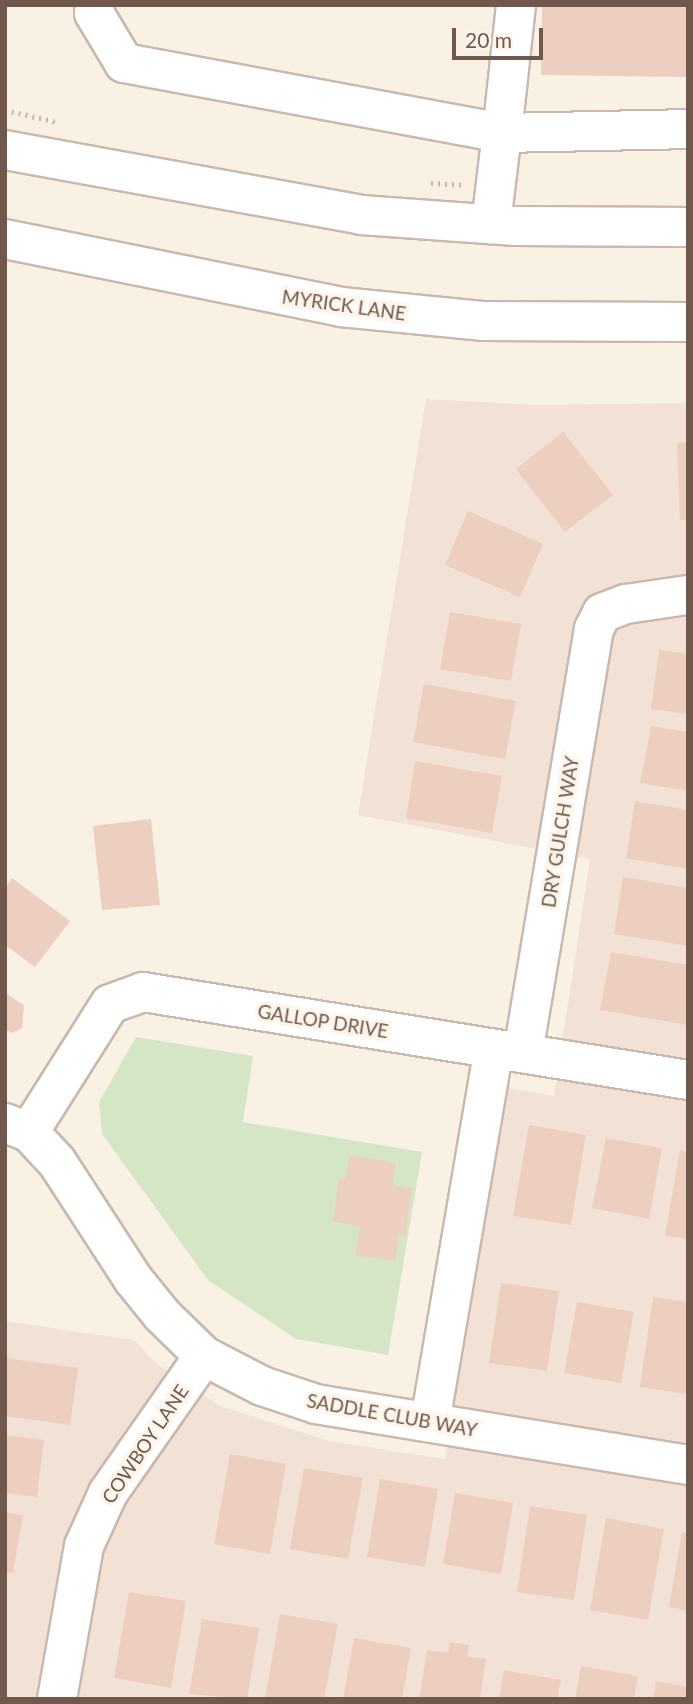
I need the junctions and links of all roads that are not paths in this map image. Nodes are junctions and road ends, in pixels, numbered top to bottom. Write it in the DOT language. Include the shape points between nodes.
graph roads {
  1 [pos="95,5"];
  2 [pos="516,5"];
  3 [pos="688,129"];
  4 [pos="502,133"];
  5 [pos="5,150"];
  6 [pos="493,206"];
  7 [pos="688,227"];
  8 [pos="5,239"];
  9 [pos="688,322"];
  10 [pos="688,595"];
  11 [pos="508,1051"];
  12 [pos="688,1080"];
  13 [pos="17,1127"];
  14 [pos="204,1356"];
  15 [pos="430,1422"];
  16 [pos="688,1465"];
  17 [pos="57,1699"];
  1 -- 4 [label="street" via="94,13 124,63"];
  2 -- 4 [label="street"];
  3 -- 4 [label="street"];
  4 -- 6 [label="street"];
  5 -- 6 [label="street" via="285,204"];
  6 -- 7 [label="street"];
  8 -- 9 [label="street, MYRICK LANE" via="341,307 484,320"];
  10 -- 11 [label="street, DRY GULCH WAY" via="661,597 602,613 589,655"];
  11 -- 12 [label="street, GALLOP DRIVE"];
  11 -- 13 [label="street, GALLOP DRIVE" via="143,992 110,1004"];
  11 -- 15 [label="street, DRY GULCH WAY"];
  13 -- 14 [label="street, SADDLE CLUB WAY" via="81,1193 133,1279"];
  14 -- 15 [label="street, SADDLE CLUB WAY" via="262,1386 316,1405"];
  14 -- 17 [label="street, COWBOY LANE" via="108,1493 84,1546"];
  15 -- 16 [label="street, SADDLE CLUB WAY"];
}
